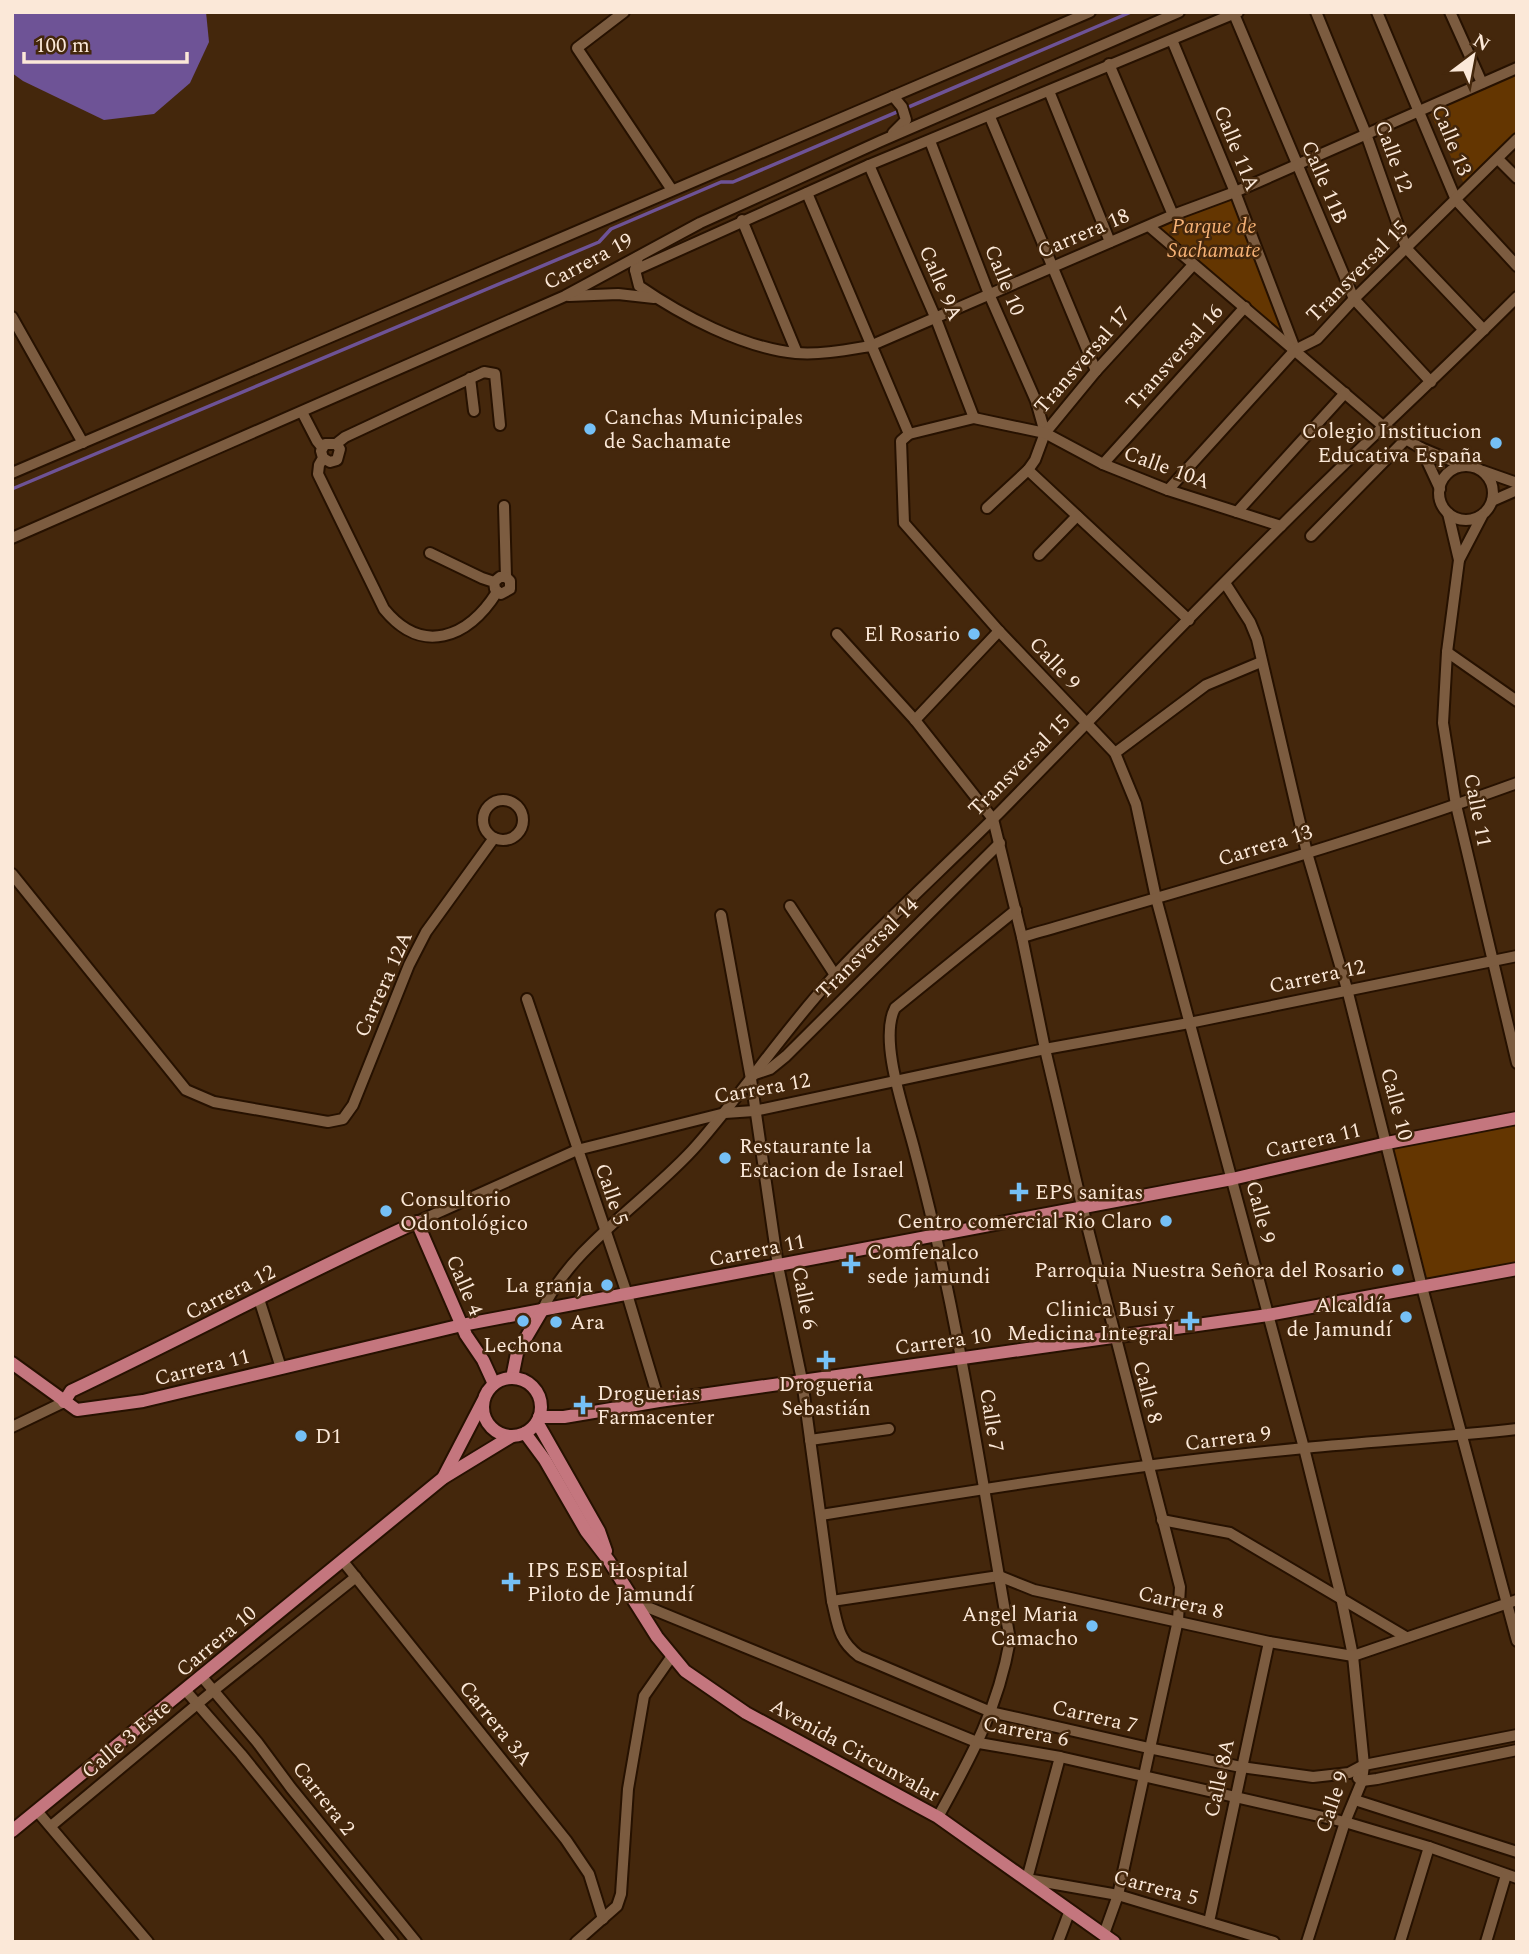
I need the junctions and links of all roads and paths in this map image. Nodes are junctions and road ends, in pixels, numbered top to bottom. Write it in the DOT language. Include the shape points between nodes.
graph roads {
  1 [pos="624,12"];
  2 [pos="1090,12"];
  3 [pos="1179,12"];
  4 [pos="1316,12"];
  5 [pos="1377,12"];
  6 [pos="1450,12"];
  7 [pos="1236,13"];
  8 [pos="1172,40"];
  9 [pos="1108,64"];
  10 [pos="1517,68"];
  11 [pos="1482,83"];
  12 [pos="1049,91"];
  13 [pos="896,99"];
  14 [pos="1419,110"];
  15 [pos="990,117"];
  16 [pos="1366,134"];
  17 [pos="1517,139"];
  18 [pos="881,141"];
  19 [pos="930,141"];
  20 [pos="1498,159"];
  21 [pos="1296,163"];
  22 [pos="869,166"];
  23 [pos="1517,178"];
  24 [pos="672,190"];
  25 [pos="1235,192"];
  26 [pos="807,193"];
  27 [pos="1456,200"];
  28 [pos="1173,215"];
  29 [pos="742,220"];
  30 [pos="1150,226"];
  31 [pos="1110,242"];
  32 [pos="1406,248"];
  33 [pos="638,257"];
  34 [pos="1193,265"];
  35 [pos="1517,266"];
  36 [pos="1051,267"];
  37 [pos="635,270"];
  38 [pos="989,295"];
  39 [pos="565,296"];
  40 [pos="1517,297"];
  41 [pos="657,298"];
  42 [pos="1354,299"];
  43 [pos="1245,307"];
  44 [pos="936,318"];
  45 [pos="14,321"];
  46 [pos="1484,330"];
  47 [pos="870,346"];
  48 [pos="1295,350"];
  49 [pos="797,353"];
  50 [pos="1096,371"];
  51 [pos="470,378"];
  52 [pos="1431,382"];
  53 [pos="1345,393"];
  54 [pos="474,411"];
  55 [pos="302,412"];
  56 [pos="974,418"];
  57 [pos="500,425"];
  58 [pos="1383,426"];
  59 [pos="905,437"];
  60 [pos="1043,438"];
  61 [pos="1406,439"];
  62 [pos="83,443"];
  63 [pos="336,444"];
  64 [pos="1421,448"];
  65 [pos="323,452"];
  66 [pos="1103,464"];
  67 [pos="1464,466"];
  68 [pos="1028,470"];
  69 [pos="1480,470"];
  70 [pos="12,473"];
  71 [pos="1517,483"];
  72 [pos="1440,489"];
  73 [pos="1168,490"];
  74 [pos="1517,490"];
  75 [pos="1492,501"];
  76 [pos="504,506"];
  77 [pos="987,508"];
  78 [pos="1237,512"];
  79 [pos="1448,513"];
  80 [pos="1077,516"];
  81 [pos="1482,516"];
  82 [pos="1281,526"];
  83 [pos="1311,536"];
  84 [pos="12,538"];
  85 [pos="430,553"];
  86 [pos="1039,555"];
  87 [pos="1459,559"];
  88 [pos="1225,583"];
  89 [pos="496,587"];
  90 [pos="1189,620"];
  91 [pos="999,631"];
  92 [pos="837,634"];
  93 [pos="1447,652"];
  94 [pos="1261,662"];
  95 [pos="1517,701"];
  96 [pos="915,720"];
  97 [pos="1086,725"];
  98 [pos="1115,753"];
  99 [pos="1517,783"];
  100 [pos="1456,805"];
  101 [pos="993,819"];
  102 [pos="494,838"];
  103 [pos="1000,842"];
  104 [pos="1307,853"];
  105 [pos="12,874"];
  106 [pos="1156,898"];
  107 [pos="790,906"];
  108 [pos="1016,910"];
  109 [pos="721,915"];
  110 [pos="1023,937"];
  111 [pos="1517,956"];
  112 [pos="1492,962"];
  113 [pos="835,975"];
  114 [pos="1347,989"];
  115 [pos="527,999"];
  116 [pos="1189,1023"];
  117 [pos="1045,1049"];
  118 [pos="1517,1063"];
  119 [pos="753,1076"];
  120 [pos="897,1080"];
  121 [pos="754,1111"];
  122 [pos="725,1113"];
  123 [pos="1517,1118"];
  124 [pos="1387,1143"];
  125 [pos="577,1150"];
  126 [pos="1232,1179"];
  127 [pos="1082,1206"];
  128 [pos="417,1222"];
  129 [pos="604,1233"];
  130 [pos="937,1236"];
  131 [pos="778,1266"];
  132 [pos="1517,1269"];
  133 [pos="1422,1287"];
  134 [pos="627,1294"];
  135 [pos="259,1299"];
  136 [pos="543,1309"];
  137 [pos="1268,1315"];
  138 [pos="461,1325"];
  139 [pos="1114,1336"];
  140 [pos="962,1357"];
  141 [pos="12,1363"];
  142 [pos="281,1368"];
  143 [pos="802,1380"];
  144 [pos="503,1381"];
  145 [pos="483,1401"];
  146 [pos="659,1401"];
  147 [pos="64,1402"];
  148 [pos="538,1420"];
  149 [pos="12,1427"];
  150 [pos="889,1429"];
  151 [pos="1517,1429"];
  152 [pos="525,1433"];
  153 [pos="1463,1435"];
  154 [pos="512,1436"];
  155 [pos="810,1440"];
  156 [pos="1304,1448"];
  157 [pos="1149,1467"];
  158 [pos="443,1478"];
  159 [pos="563,1479"];
  160 [pos="984,1489"];
  161 [pos="821,1515"];
  162 [pos="1163,1520"];
  163 [pos="342,1560"];
  164 [pos="999,1576"];
  165 [pos="356,1577"];
  166 [pos="1341,1597"];
  167 [pos="832,1601"];
  168 [pos="1512,1601"];
  169 [pos="635,1602"];
  170 [pos="1178,1620"];
  171 [pos="1406,1637"];
  172 [pos="1517,1640"];
  173 [pos="1269,1642"];
  174 [pos="845,1646"];
  175 [pos="672,1656"];
  176 [pos="1353,1656"];
  177 [pos="202,1677"];
  178 [pos="186,1691"];
  179 [pos="214,1691"];
  180 [pos="197,1704"];
  181 [pos="991,1712"];
  182 [pos="1517,1735"];
  183 [pos="979,1742"];
  184 [pos="1149,1748"];
  185 [pos="1517,1750"];
  186 [pos="1060,1757"];
  187 [pos="1364,1765"];
  188 [pos="1241,1767"];
  189 [pos="1349,1773"];
  190 [pos="1144,1775"];
  191 [pos="1362,1781"];
  192 [pos="1235,1795"];
  193 [pos="1356,1800"];
  194 [pos="37,1811"];
  195 [pos="938,1817"];
  196 [pos="1345,1822"];
  197 [pos="51,1826"];
  198 [pos="12,1831"];
  199 [pos="1429,1847"];
  200 [pos="1517,1852"];
  201 [pos="1512,1876"];
  202 [pos="1027,1879"];
  203 [pos="1118,1895"];
  204 [pos="1070,1910"];
  205 [pos="603,1919"];
  206 [pos="1209,1922"];
  207 [pos="1109,1938"];
  208 [pos="148,1942"];
  209 [pos="393,1942"];
  210 [pos="416,1942"];
  211 [pos="576,1942"];
  212 [pos="1058,1942"];
  213 [pos="1274,1942"];
  214 [pos="1307,1942"];
  215 [pos="1400,1942"];
  216 [pos="1486,1942"];
  1 -- 24 [label="street" via="577,48"];
  2 -- 13 [label="street, Carrera 19"];
  3 -- 18 [label="street, Carrera 19"];
  4 -- 16 [label="street, Calle 12"];
  5 -- 14 [label="street, Calle 13"];
  6 -- 11 [label="street"];
  7 -- 8 [label="street, Carrera 19"];
  7 -- 21 [label="street, Calle 11B"];
  8 -- 9 [label="street, Carrera 19"];
  8 -- 25 [label="street, Calle 11A"];
  9 -- 12 [label="street, Carrera 19"];
  9 -- 28 [label="street"];
  10 -- 11 [label="street, Carrera 18"];
  11 -- 14 [label="street, Carrera 18"];
  12 -- 15 [label="street, Carrera 19"];
  12 -- 31 [label="street"];
  13 -- 18 [label="street" via="906,120"];
  13 -- 24 [label="street, Carrera 19"];
  14 -- 16 [label="street, Carrera 18"];
  14 -- 27 [label="street, Calle 13"];
  15 -- 19 [label="street, Carrera 19"];
  15 -- 36 [label="street"];
  16 -- 21 [label="street, Carrera 18"];
  16 -- 32 [label="street, Calle 12"];
  17 -- 20 [label="street, Transversal 15"];
  18 -- 33 [label="street, Carrera 19" via="701,223"];
  19 -- 22 [label="street, Carrera 19"];
  19 -- 38 [label="street, Calle 10"];
  20 -- 23 [label="street"];
  20 -- 27 [label="street, Transversal 15"];
  21 -- 25 [label="street, Carrera 18"];
  21 -- 42 [label="street, Calle 11B"];
  22 -- 26 [label="street, Carrera 19"];
  22 -- 44 [label="street, Calle 9A"];
  24 -- 62 [label="street, Carrera 19"];
  25 -- 28 [label="street, Carrera 18"];
  25 -- 48 [label="street, Calle 11A"];
  26 -- 29 [label="street, Carrera 19"];
  26 -- 47 [label="street, Calle 9"];
  27 -- 32 [label="street, Transversal 15"];
  27 -- 35 [label="street, Calle 13"];
  28 -- 30 [label="street, Carrera 18"];
  29 -- 37 [label="street, Carrera 19"];
  29 -- 49 [label="street"];
  30 -- 31 [label="street, Carrera 18"];
  30 -- 34 [label="street"];
  31 -- 36 [label="street, Carrera 18"];
  32 -- 42 [label="street, Transversal 15"];
  32 -- 46 [label="street, Calle 12"];
  33 -- 37 [label="street"];
  33 -- 39 [label="street, Carrera 19"];
  34 -- 43 [label="street"];
  34 -- 50 [label="street, Transversal 17"];
  36 -- 38 [label="street, Carrera 18"];
  36 -- 50 [label="street"];
  37 -- 41 [label="street, Carrera 18" via="639,286"];
  38 -- 44 [label="street, Carrera 18"];
  38 -- 60 [label="street, Calle 10" via="1036,401"];
  39 -- 41 [label="street, Carrera 18"];
  39 -- 55 [label="street, Carrera 19"];
  40 -- 46 [label="street"];
  41 -- 49 [label="street, Carrera 18" via="730,336"];
  42 -- 48 [label="street, Transversal 15" via="1317,339"];
  42 -- 52 [label="street, Calle 11B"];
  43 -- 48 [label="street"];
  43 -- 66 [label="street, Transversal 16"];
  44 -- 47 [label="street, Carrera 18"];
  44 -- 56 [label="street, Calle 9A"];
  45 -- 62 [label="street"];
  46 -- 52 [label="street"];
  47 -- 49 [label="street, Carrera 18"];
  47 -- 59 [label="street, Calle 9"];
  48 -- 53 [label="street"];
  48 -- 73 [label="street, Transversal 15"];
  50 -- 60 [label="street, Transversal 17"];
  51 -- 54 [label="street"];
  51 -- 57 [label="street" via="485,372 495,374"];
  51 -- 63 [label="street"];
  52 -- 58 [label="street"];
  53 -- 58 [label="street"];
  53 -- 78 [label="street"];
  55 -- 65 [label="street"];
  55 -- 84 [label="street, Carrera 19"];
  56 -- 59 [label="street, Transversal 17"];
  56 -- 60 [label="street, Transversal 17"];
  58 -- 61 [label="street"];
  58 -- 82 [label="street, Transversal 15"];
  59 -- 91 [label="street, Calle 9" via="904,523"];
  60 -- 66 [label="street, Calle 10A"];
  60 -- 68 [label="street"];
  61 -- 64 [label="street"];
  61 -- 83 [label="street"];
  62 -- 70 [label="street, Carrera 19"];
  63 -- 65 [label="street" via="328,443"];
  63 -- 65 [label="street" via="340,449 337,460 330,462"];
  64 -- 67 [label="street"];
  64 -- 72 [label="street"];
  65 -- 89 [label="street" via="318,474 384,609 397,624 424,637 447,636 482,614"];
  66 -- 73 [label="street, Calle 10A"];
  67 -- 69 [label="street"];
  67 -- 72 [label="street" via="1448,474"];
  68 -- 77 [label="street"];
  68 -- 80 [label="street"];
  69 -- 71 [label="street"];
  69 -- 75 [label="street" via="1492,484"];
  72 -- 79 [label="street"];
  73 -- 78 [label="street, Calle 10A"];
  74 -- 75 [label="street"];
  75 -- 81 [label="street"];
  76 -- 89 [label="street" via="510,589 505,594"];
  78 -- 82 [label="street, Calle 10A"];
  79 -- 81 [label="street" via="1465,520"];
  79 -- 87 [label="street, Calle 11"];
  80 -- 86 [label="street"];
  80 -- 90 [label="street"];
  81 -- 87 [label="street, Calle 11"];
  82 -- 88 [label="street, Transversal 15"];
  85 -- 89 [label="street"];
  87 -- 93 [label="street, Calle 11"];
  88 -- 90 [label="street, Transversal 15"];
  88 -- 94 [label="street, Calle 10" via="1250,622"];
  90 -- 97 [label="street, Transversal 15"];
  91 -- 96 [label="street"];
  91 -- 97 [label="street, Calle 9"];
  92 -- 96 [label="street"];
  93 -- 95 [label="street"];
  93 -- 100 [label="street, Calle 11" via="1443,723"];
  94 -- 98 [label="street" via="1206,685"];
  94 -- 104 [label="street, Calle 10"];
  96 -- 101 [label="street"];
  97 -- 98 [label="street, Calle 9"];
  97 -- 101 [label="street, Transversal 15"];
  98 -- 106 [label="street, Calle 9" via="1136,804"];
  99 -- 100 [label="street, Carrera 13"];
  100 -- 104 [label="street, Carrera 13"];
  100 -- 112 [label="street, Calle 11"];
  101 -- 103 [label="street, Calle 8"];
  101 -- 113 [label="street, Transversal 15"];
  102 -- 105 [label="street, Carrera 12A" via="426,932 398,989 353,1105 344,1119 328,1122 214,1102 186,1090"];
  103 -- 108 [label="street, Calle 8"];
  103 -- 119 [label="street, Transversal 14" via="786,1056"];
  104 -- 106 [label="street, Carrera 13"];
  104 -- 114 [label="street, Calle 10"];
  106 -- 110 [label="street, Carrera 13"];
  106 -- 116 [label="street, Calle 9"];
  107 -- 113 [label="street"];
  108 -- 110 [label="street, Calle 8"];
  108 -- 120 [label="street, Calle 7" via="895,1008 888,1034"];
  109 -- 119 [label="street, Calle 6"];
  110 -- 117 [label="street, Calle 8"];
  111 -- 112 [label="street, Carrera 12"];
  112 -- 114 [label="street, Carrera 12"];
  112 -- 118 [label="street, Calle 11"];
  113 -- 119 [label="street, Transversal 15"];
  114 -- 116 [label="street, Carrera 12"];
  114 -- 124 [label="street, Calle 10"];
  115 -- 125 [label="street, Calle 5"];
  116 -- 117 [label="street, Carrera 12"];
  116 -- 126 [label="street, Calle 9"];
  117 -- 120 [label="street, Carrera 12"];
  117 -- 127 [label="street, Calle 8"];
  119 -- 121 [label="street, Calle 6"];
  119 -- 122 [label="street, Transversal 15"];
  120 -- 121 [label="street, Carrera 12"];
  120 -- 130 [label="street, Calle 7"];
  121 -- 122 [label="street, Carrera 12"];
  121 -- 131 [label="street, Calle 6"];
  122 -- 125 [label="street, Carrera 12"];
  122 -- 129 [label="street" via="682,1162"];
  123 -- 124 [label="main road, Carrera 11"];
  124 -- 126 [label="main road, Carrera 11"];
  124 -- 133 [label="street, Calle 10"];
  125 -- 128 [label="street, Carrera 12"];
  125 -- 129 [label="street, Calle 5"];
  126 -- 127 [label="main road, Carrera 11"];
  126 -- 137 [label="street, Calle 9"];
  127 -- 130 [label="main road, Carrera 11"];
  127 -- 139 [label="street, Calle 8"];
  128 -- 135 [label="main road, Carrera 12"];
  128 -- 138 [label="main road, Calle 4"];
  129 -- 134 [label="street, Calle 5"];
  129 -- 136 [label="street" via="561,1277"];
  130 -- 131 [label="main road, Carrera 11"];
  130 -- 140 [label="street, Calle 7"];
  131 -- 134 [label="main road, Carrera 11"];
  131 -- 143 [label="street, Calle 6"];
  132 -- 133 [label="main road, Carrera 10"];
  133 -- 137 [label="main road, Carrera 10"];
  133 -- 153 [label="street, Calle 10"];
  134 -- 136 [label="main road, Carrera 11"];
  134 -- 146 [label="street, Calle 5"];
  135 -- 142 [label="street"];
  135 -- 147 [label="main road, Carrera 12" via="71,1391"];
  136 -- 138 [label="main road, Carrera 11"];
  136 -- 144 [label="main road"];
  137 -- 139 [label="main road, Carrera 10"];
  137 -- 156 [label="street, Calle 9"];
  138 -- 142 [label="main road, Carrera 11"];
  138 -- 144 [label="main road, Calle 4"];
  139 -- 140 [label="main road, Carrera 10"];
  139 -- 157 [label="street, Calle 8"];
  140 -- 143 [label="main road, Carrera 10"];
  140 -- 160 [label="street, Calle 7"];
  141 -- 147 [label="main road"];
  142 -- 147 [label="main road, Carrera 11" via="143,1401 76,1410"];
  143 -- 146 [label="main road, Carrera 10"];
  143 -- 155 [label="street, Calle 6"];
  144 -- 145 [label="main road"];
  144 -- 148 [label="main road" via="521,1379 536,1390 541,1408"];
  145 -- 154 [label="main road" via="493,1429"];
  145 -- 158 [label="main road, Carrera 10"];
  146 -- 148 [label="main road, Carrera 10"];
  147 -- 149 [label="street"];
  148 -- 152 [label="main road"];
  148 -- 159 [label="main road, Avenida Circunvalar"];
  150 -- 155 [label="street"];
  151 -- 153 [label="street, Carrera 9"];
  152 -- 154 [label="main road"];
  152 -- 159 [label="main road, Avenida Circunvalar"];
  153 -- 156 [label="street, Carrera 9"];
  153 -- 168 [label="street, Calle 10"];
  154 -- 158 [label="main road, Carrera 10"];
  155 -- 161 [label="street, Calle 6"];
  156 -- 157 [label="street, Carrera 9"];
  156 -- 166 [label="street, Calle 9"];
  157 -- 160 [label="street, Carrera 9"];
  157 -- 162 [label="street, Calle 8"];
  158 -- 163 [label="main road, Carrera 10"];
  159 -- 169 [label="main road, Avenida Circunvalar" via="586,1531"];
  160 -- 161 [label="street, Carrera 9"];
  160 -- 164 [label="street, Calle 7"];
  161 -- 167 [label="street, Calle 6"];
  162 -- 166 [label="street" via="1230,1533"];
  162 -- 170 [label="street, Calle 8" via="1180,1587"];
  163 -- 165 [label="street, Carrera 3A"];
  163 -- 177 [label="main road, Carrera 10"];
  164 -- 167 [label="street"];
  164 -- 170 [label="street, Carrera 8" via="1034,1590"];
  164 -- 181 [label="street, Calle 7" via="1010,1640"];
  165 -- 179 [label="street, Calle 3 Este"];
  165 -- 205 [label="street, Carrera 3A" via="566,1840 589,1874"];
  166 -- 171 [label="street"];
  166 -- 176 [label="street, Calle 9"];
  167 -- 174 [label="street, Calle 6"];
  168 -- 171 [label="street, Carrera 8"];
  168 -- 172 [label="street, Calle 10"];
  169 -- 175 [label="main road, Avenida Circunvalar"];
  169 -- 183 [label="street, Carrera 6"];
  170 -- 173 [label="street, Carrera 8"];
  170 -- 184 [label="street, Calle 8"];
  171 -- 176 [label="street, Carrera 8"];
  173 -- 176 [label="street, Carrera 8"];
  173 -- 188 [label="street, Calle 8A"];
  174 -- 181 [label="street, Carrera 7"];
  175 -- 195 [label="main road, Avenida Circunvalar" via="705,1687 746,1713"];
  175 -- 205 [label="street" via="644,1696 628,1789 621,1894 617,1906"];
  176 -- 187 [label="street, Calle 9"];
  177 -- 178 [label="main road, Carrera 10"];
  177 -- 179 [label="street, Carrera 2"];
  178 -- 180 [label="street"];
  178 -- 194 [label="main road, Carrera 10"];
  179 -- 180 [label="street, Calle 3 Este"];
  179 -- 210 [label="street, Carrera 2"];
  180 -- 197 [label="street, Calle 3 Este"];
  180 -- 209 [label="street"];
  181 -- 183 [label="street, Calle 7"];
  181 -- 184 [label="street, Carrera 7"];
  182 -- 187 [label="street, Carrera 7"];
  183 -- 186 [label="street, Carrera 6"];
  183 -- 195 [label="street, Calle 7"];
  184 -- 188 [label="street, Carrera 7"];
  184 -- 190 [label="street, Calle 8"];
  185 -- 191 [label="street"];
  186 -- 190 [label="street, Carrera 6"];
  186 -- 202 [label="street"];
  187 -- 189 [label="street, Carrera 7"];
  187 -- 191 [label="street, Calle 9"];
  188 -- 189 [label="street, Carrera 7" via="1313,1777"];
  188 -- 192 [label="street, Calle 8A"];
  189 -- 191 [label="street"];
  190 -- 192 [label="street, Carrera 6"];
  190 -- 203 [label="street, Calle 8"];
  191 -- 193 [label="street, Calle 9"];
  192 -- 196 [label="street, Carrera 6"];
  192 -- 206 [label="street, Calle 8A"];
  193 -- 196 [label="street, Calle 9"];
  193 -- 200 [label="street"];
  194 -- 197 [label="street"];
  194 -- 198 [label="main road, Carrera 10"];
  195 -- 202 [label="main road, Avenida Circunvalar"];
  196 -- 199 [label="street, Carrera 6"];
  196 -- 214 [label="street, Calle 9"];
  197 -- 208 [label="street"];
  199 -- 201 [label="street, Carrera 6"];
  199 -- 215 [label="street"];
  201 -- 216 [label="street"];
  202 -- 203 [label="street, Carrera 5"];
  202 -- 204 [label="main road, Avenida Circunvalar"];
  203 -- 206 [label="street, Carrera 5"];
  203 -- 207 [label="street, Calle 8"];
  204 -- 207 [label="main road, Avenida Circunvalar"];
  204 -- 212 [label="street"];
  205 -- 211 [label="street"];
  206 -- 213 [label="street, Carrera 5"];
}
